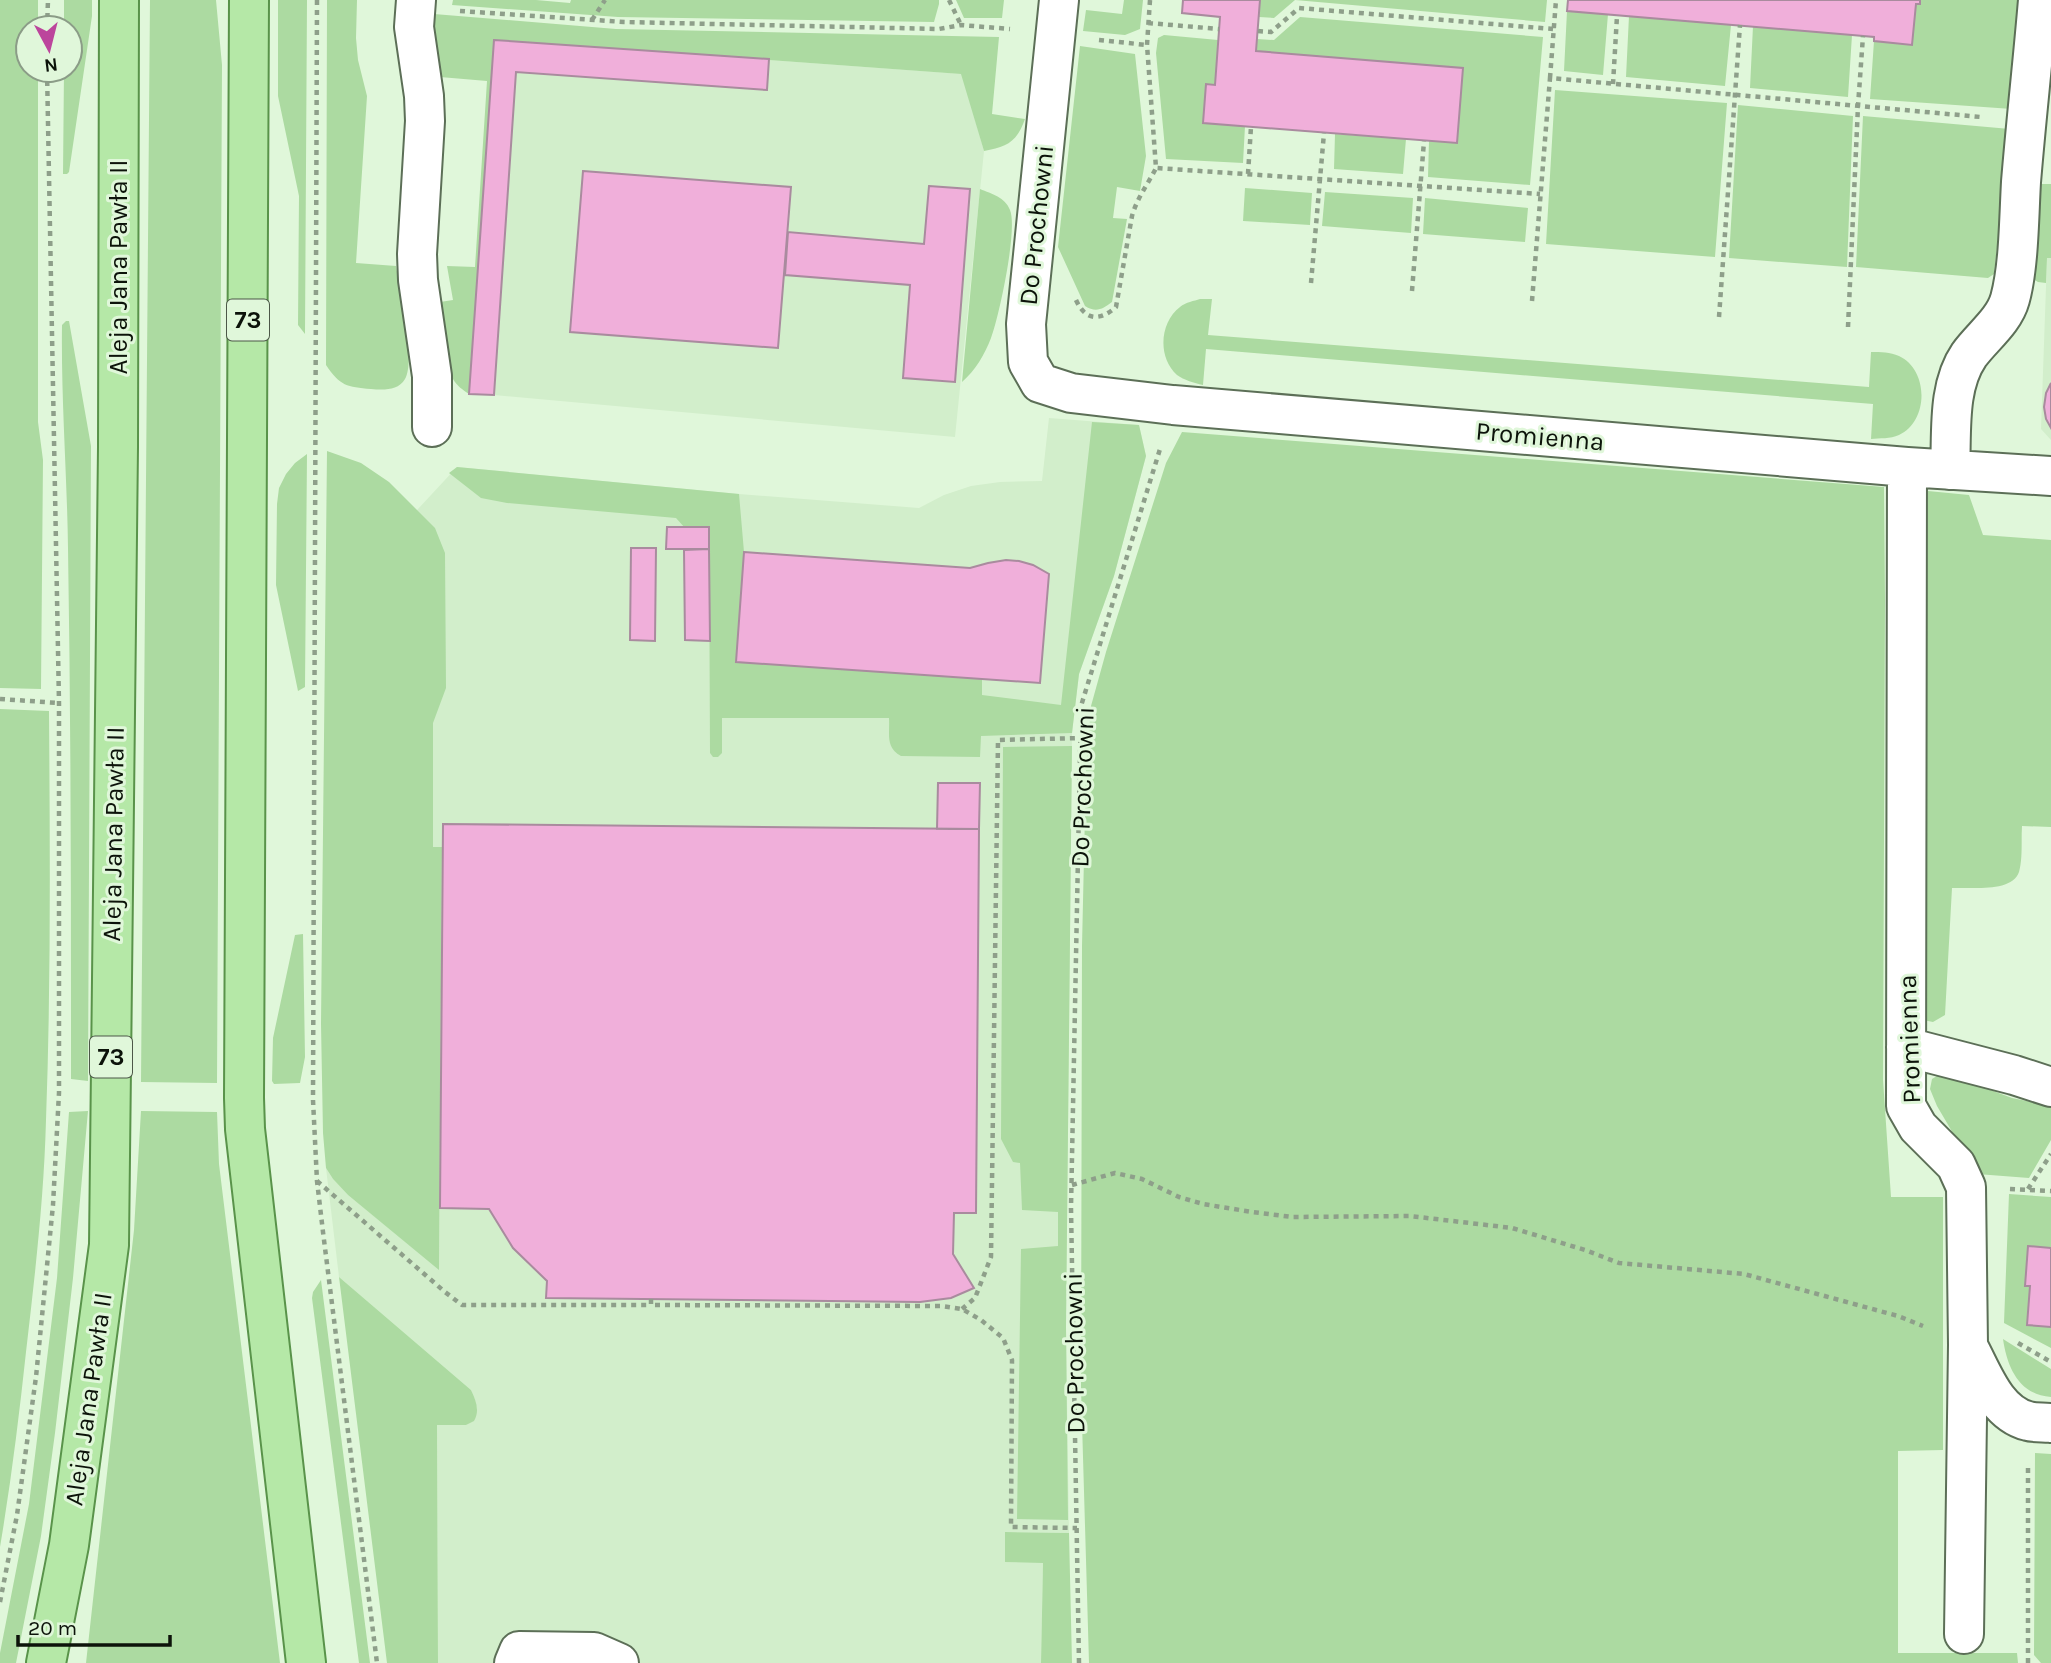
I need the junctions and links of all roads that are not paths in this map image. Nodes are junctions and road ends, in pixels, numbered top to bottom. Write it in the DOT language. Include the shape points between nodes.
graph roads {
  1 [pos="119,0"];
  2 [pos="249,0"];
  3 [pos="416,0"];
  4 [pos="2038,0"];
  5 [pos="1057,17"];
  6 [pos="2042,60"];
  7 [pos="1173,405"];
  8 [pos="432,427"];
  9 [pos="1907,467"];
  10 [pos="1950,470"];
  11 [pos="2051,476"];
  12 [pos="1906,1047"];
  13 [pos="2051,1087"];
  14 [pos="1968,1345"];
  15 [pos="2039,1422"];
  16 [pos="1964,1634"];
  17 [pos="46,1663"];
  18 [pos="306,1663"];
  19 [pos="514,1663"];
  20 [pos="619,1663"];
  1 -- 17 [label="main road, Aleja Jana Pawła II / 73" via="109,1245 69,1545"];
  2 -- 18 [label="main road, 73" via="245,1129"];
  3 -- 8 [label="street" via="414,27 425,121 417,254 432,376"];
  4 -- 6 [label="street"];
  5 -- 7 [label="street, Do Prochowni" via="1026,324 1028,362 1040,383 1071,393"];
  6 -- 10 [label="street" via="2027,122 2010,301 1968,356 1959,377"];
  7 -- 9 [label="street, Promienna"];
  9 -- 10 [label="street, Promienna"];
  9 -- 12 [label="street, Promienna"];
  10 -- 11 [label="street, Promienna"];
  12 -- 13 [label="street"];
  12 -- 14 [label="street, Promienna" via="1906,1106 1918,1126 1956,1165 1966,1187"];
  14 -- 15 [label="street" via="2006,1410"];
  14 -- 16 [label="street, Promienna"];
  19 -- 20 [label="street" via="519,1651 594,1652"];
}
